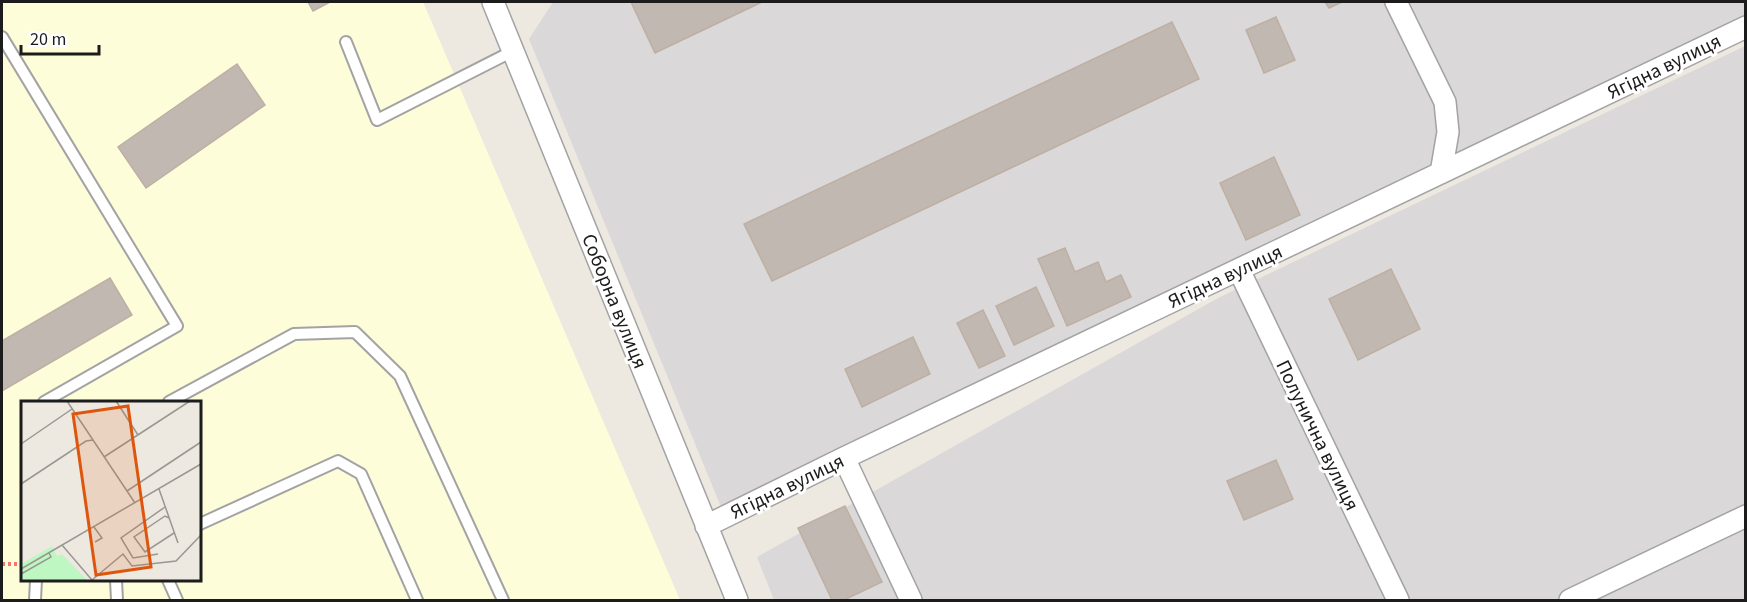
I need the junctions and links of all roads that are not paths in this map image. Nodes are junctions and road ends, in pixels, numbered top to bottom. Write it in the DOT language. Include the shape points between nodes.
graph roads {
  1 [pos="493,2"];
  2 [pos="1396,2"];
  3 [pos="1746,27"];
  4 [pos="2,37"];
  5 [pos="346,42"];
  6 [pos="513,51"];
  7 [pos="1441,173"];
  8 [pos="1239,270"];
  9 [pos="46,401"];
  10 [pos="171,401"];
  11 [pos="844,458"];
  12 [pos="1746,516"];
  13 [pos="201,524"];
  14 [pos="706,526"];
  15 [pos="36,581"];
  16 [pos="116,581"];
  17 [pos="169,581"];
  18 [pos="35,600"];
  19 [pos="117,600"];
  20 [pos="177,600"];
  21 [pos="417,600"];
  22 [pos="503,600"];
  23 [pos="737,600"];
  24 [pos="911,600"];
  25 [pos="1398,600"];
  26 [pos="1570,600"];
  1 -- 6 [label="street, Соборна вулиця"];
  2 -- 7 [label="street" via="1445,102 1448,132"];
  3 -- 7 [label="street, Ягідна вулиця"];
  4 -- 9 [label="lane" via="177,326"];
  5 -- 6 [label="lane" via="377,120"];
  6 -- 14 [label="street, Соборна вулиця"];
  7 -- 8 [label="street, Ягідна вулиця"];
  8 -- 11 [label="street, Ягідна вулиця"];
  8 -- 25 [label="street, Полунична вулиця"];
  10 -- 22 [label="lane" via="294,334 355,332 400,376"];
  11 -- 14 [label="street, Ягідна вулиця"];
  11 -- 24 [label="street"];
  12 -- 26 [label="street"];
  13 -- 21 [label="lane" via="339,461 361,474"];
  14 -- 23 [label="street, Соборна вулиця"];
  15 -- 18 [label="lane"];
  16 -- 19 [label="lane"];
  17 -- 20 [label="lane"];
}
